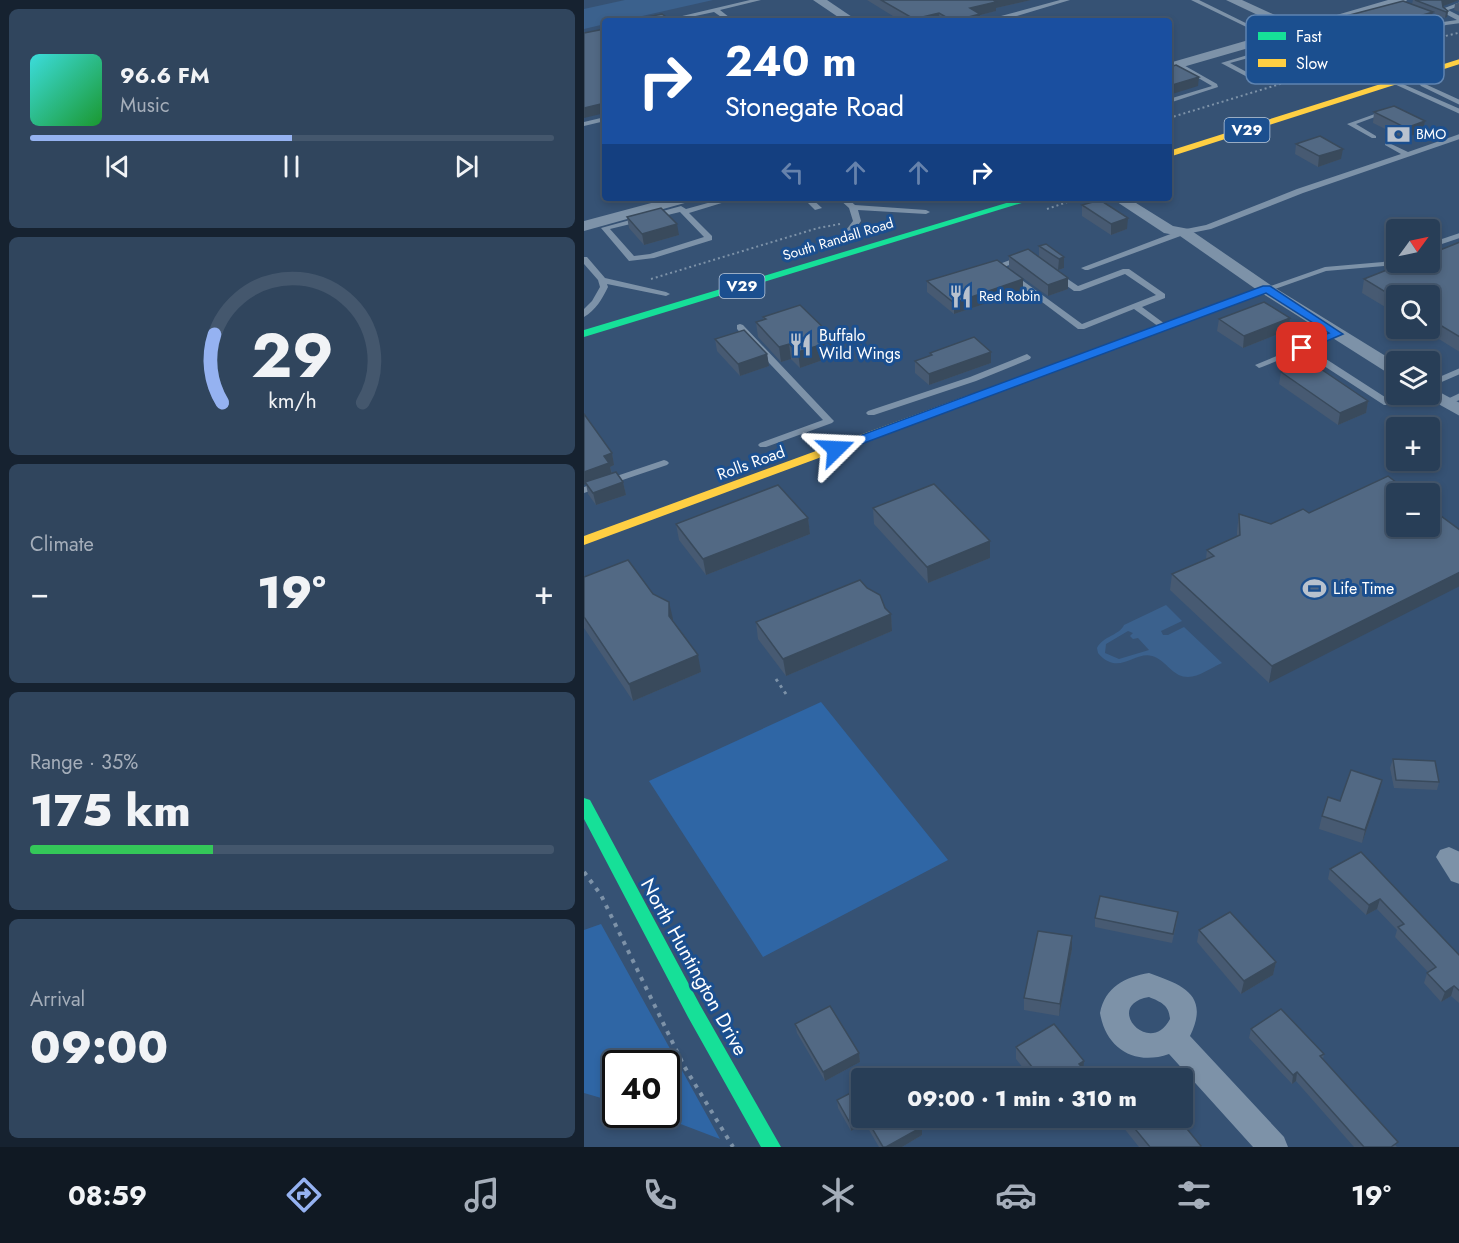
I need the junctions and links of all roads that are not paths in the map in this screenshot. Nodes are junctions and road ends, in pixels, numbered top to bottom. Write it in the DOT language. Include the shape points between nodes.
graph roads {
  1 [pos="758,0"];
  2 [pos="819,0"];
  3 [pos="1067,0"];
  4 [pos="1194,0"];
  5 [pos="1232,0"];
  6 [pos="1397,1"];
  7 [pos="1460,4"];
  8 [pos="715,10"];
  9 [pos="1264,15"];
  10 [pos="1354,15"];
  11 [pos="678,18"];
  12 [pos="727,18"];
  13 [pos="847,18"];
  14 [pos="1001,18"];
  15 [pos="1460,21"];
  16 [pos="1445,22"];
  17 [pos="1246,27"];
  18 [pos="1246,44"];
  19 [pos="1210,55"];
  20 [pos="1246,57"];
  21 [pos="1460,61"];
  22 [pos="1226,63"];
  23 [pos="1173,66"];
  24 [pos="1444,66"];
  25 [pos="1246,74"];
  26 [pos="1388,84"];
  27 [pos="1399,84"];
  28 [pos="1422,84"];
  29 [pos="1172,100"];
  30 [pos="1460,103"];
  31 [pos="1391,110"];
  32 [pos="1460,111"];
  33 [pos="602,120"];
  34 [pos="584,124"];
  35 [pos="1460,136"];
  36 [pos="1374,137"];
  37 [pos="1387,144"];
  38 [pos="1172,153"];
  39 [pos="1407,154"];
  40 [pos="712,201"];
  41 [pos="810,201"];
  42 [pos="846,201"];
  43 [pos="1023,201"];
  44 [pos="1123,201"];
  45 [pos="1148,201"];
  46 [pos="682,205"];
  47 [pos="853,207"];
  48 [pos="818,208"];
  49 [pos="931,210"];
  50 [pos="885,225"];
  51 [pos="584,226"];
  52 [pos="864,231"];
  53 [pos="1184,232"];
  54 [pos="1460,235"];
  55 [pos="838,239"];
  56 [pos="1440,242"];
  57 [pos="585,262"];
  58 [pos="1386,263"];
  59 [pos="1085,268"];
  60 [pos="602,280"];
  61 [pos="1266,289"];
  62 [pos="671,293"];
  63 [pos="1135,306"];
  64 [pos="584,314"];
  65 [pos="584,320"];
  66 [pos="740,327"];
  67 [pos="1165,327"];
  68 [pos="584,334"];
  69 [pos="1337,334"];
  70 [pos="1302,348"];
  71 [pos="1027,357"];
  72 [pos="1386,364"];
  73 [pos="1259,365"];
  74 [pos="1460,371"];
  75 [pos="1440,380"];
  76 [pos="1440,396"];
  77 [pos="1455,403"];
  78 [pos="1386,404"];
  79 [pos="871,413"];
  80 [pos="763,445"];
  81 [pos="664,464"];
  82 [pos="584,490"];
  83 [pos="584,541"];
  84 [pos="584,804"];
  85 [pos="1174,1039"];
  86 [pos="771,1147"];
  87 [pos="1273,1147"];
  1 -- 8 [label="lane"];
  2 -- 13 [label="street"];
  3 -- 14 [label="lane"];
  4 -- 17 [label="lane"];
  5 -- 9 [label="street"];
  6 -- 10 [label="street"];
  7 -- 15 [label="lane" via="1445,9"];
  8 -- 11 [label="lane"];
  8 -- 12 [label="lane"];
  15 -- 16 [label="lane"];
  18 -- 19 [label="street"];
  19 -- 22 [label="lane"];
  19 -- 23 [label="street"];
  20 -- 22 [label="lane"];
  21 -- 24 [label="main road, V29"];
  22 -- 25 [label="lane"];
  23 -- 29 [label="lane" via="1213,82 1215,87"];
  26 -- 38 [label="main road, V29"];
  27 -- 32 [label="lane"];
  28 -- 30 [label="lane"];
  31 -- 36 [label="lane" via="1350,124"];
  33 -- 34 [label="lane"];
  35 -- 39 [label="lane"];
  37 -- 39 [label="lane"];
  39 -- 53 [label="lane" via="1206,228"];
  40 -- 46 [label="lane"];
  41 -- 48 [label="lane"];
  42 -- 47 [label="lane"];
  43 -- 68 [label="main road, South Randall Road / V29"];
  44 -- 53 [label="street" via="1169,230"];
  45 -- 53 [label="street" via="1181,223"];
  46 -- 46 [label="lane" via="605,228 632,259 709,238"];
  46 -- 51 [label="street"];
  47 -- 49 [label="lane"];
  47 -- 55 [label="lane" via="857,221"];
  49 -- 50 [label="main road, South Randall Road"];
  52 -- 55 [label="main road, South Randall Road"];
  53 -- 59 [label="lane"];
  53 -- 61 [label="street"];
  54 -- 56 [label="lane"];
  57 -- 60 [label="lane"];
  58 -- 61 [label="lane" via="1325,269"];
  60 -- 62 [label="lane"];
  60 -- 64 [label="lane" via="601,295"];
  61 -- 67 [label="main road, Rolls Road"];
  61 -- 69 [label="street"];
  62 -- 65 [label="main road"];
  63 -- 63 [label="lane" via="1162,296 1126,271 1077,289 1029,255 998,266 1080,327"];
  63 -- 67 [label="lane"];
  66 -- 80 [label="lane" via="829,422"];
  67 -- 83 [label="main road, Rolls Road"];
  69 -- 70 [label="lane"];
  69 -- 72 [label="street"];
  70 -- 73 [label="lane"];
  70 -- 78 [label="lane"];
  71 -- 79 [label="lane"];
  74 -- 75 [label="lane"];
  76 -- 77 [label="street"];
  81 -- 82 [label="lane"];
  84 -- 86 [label="main road, North Huntington Drive"];
  85 -- 87 [label="street"];
}
